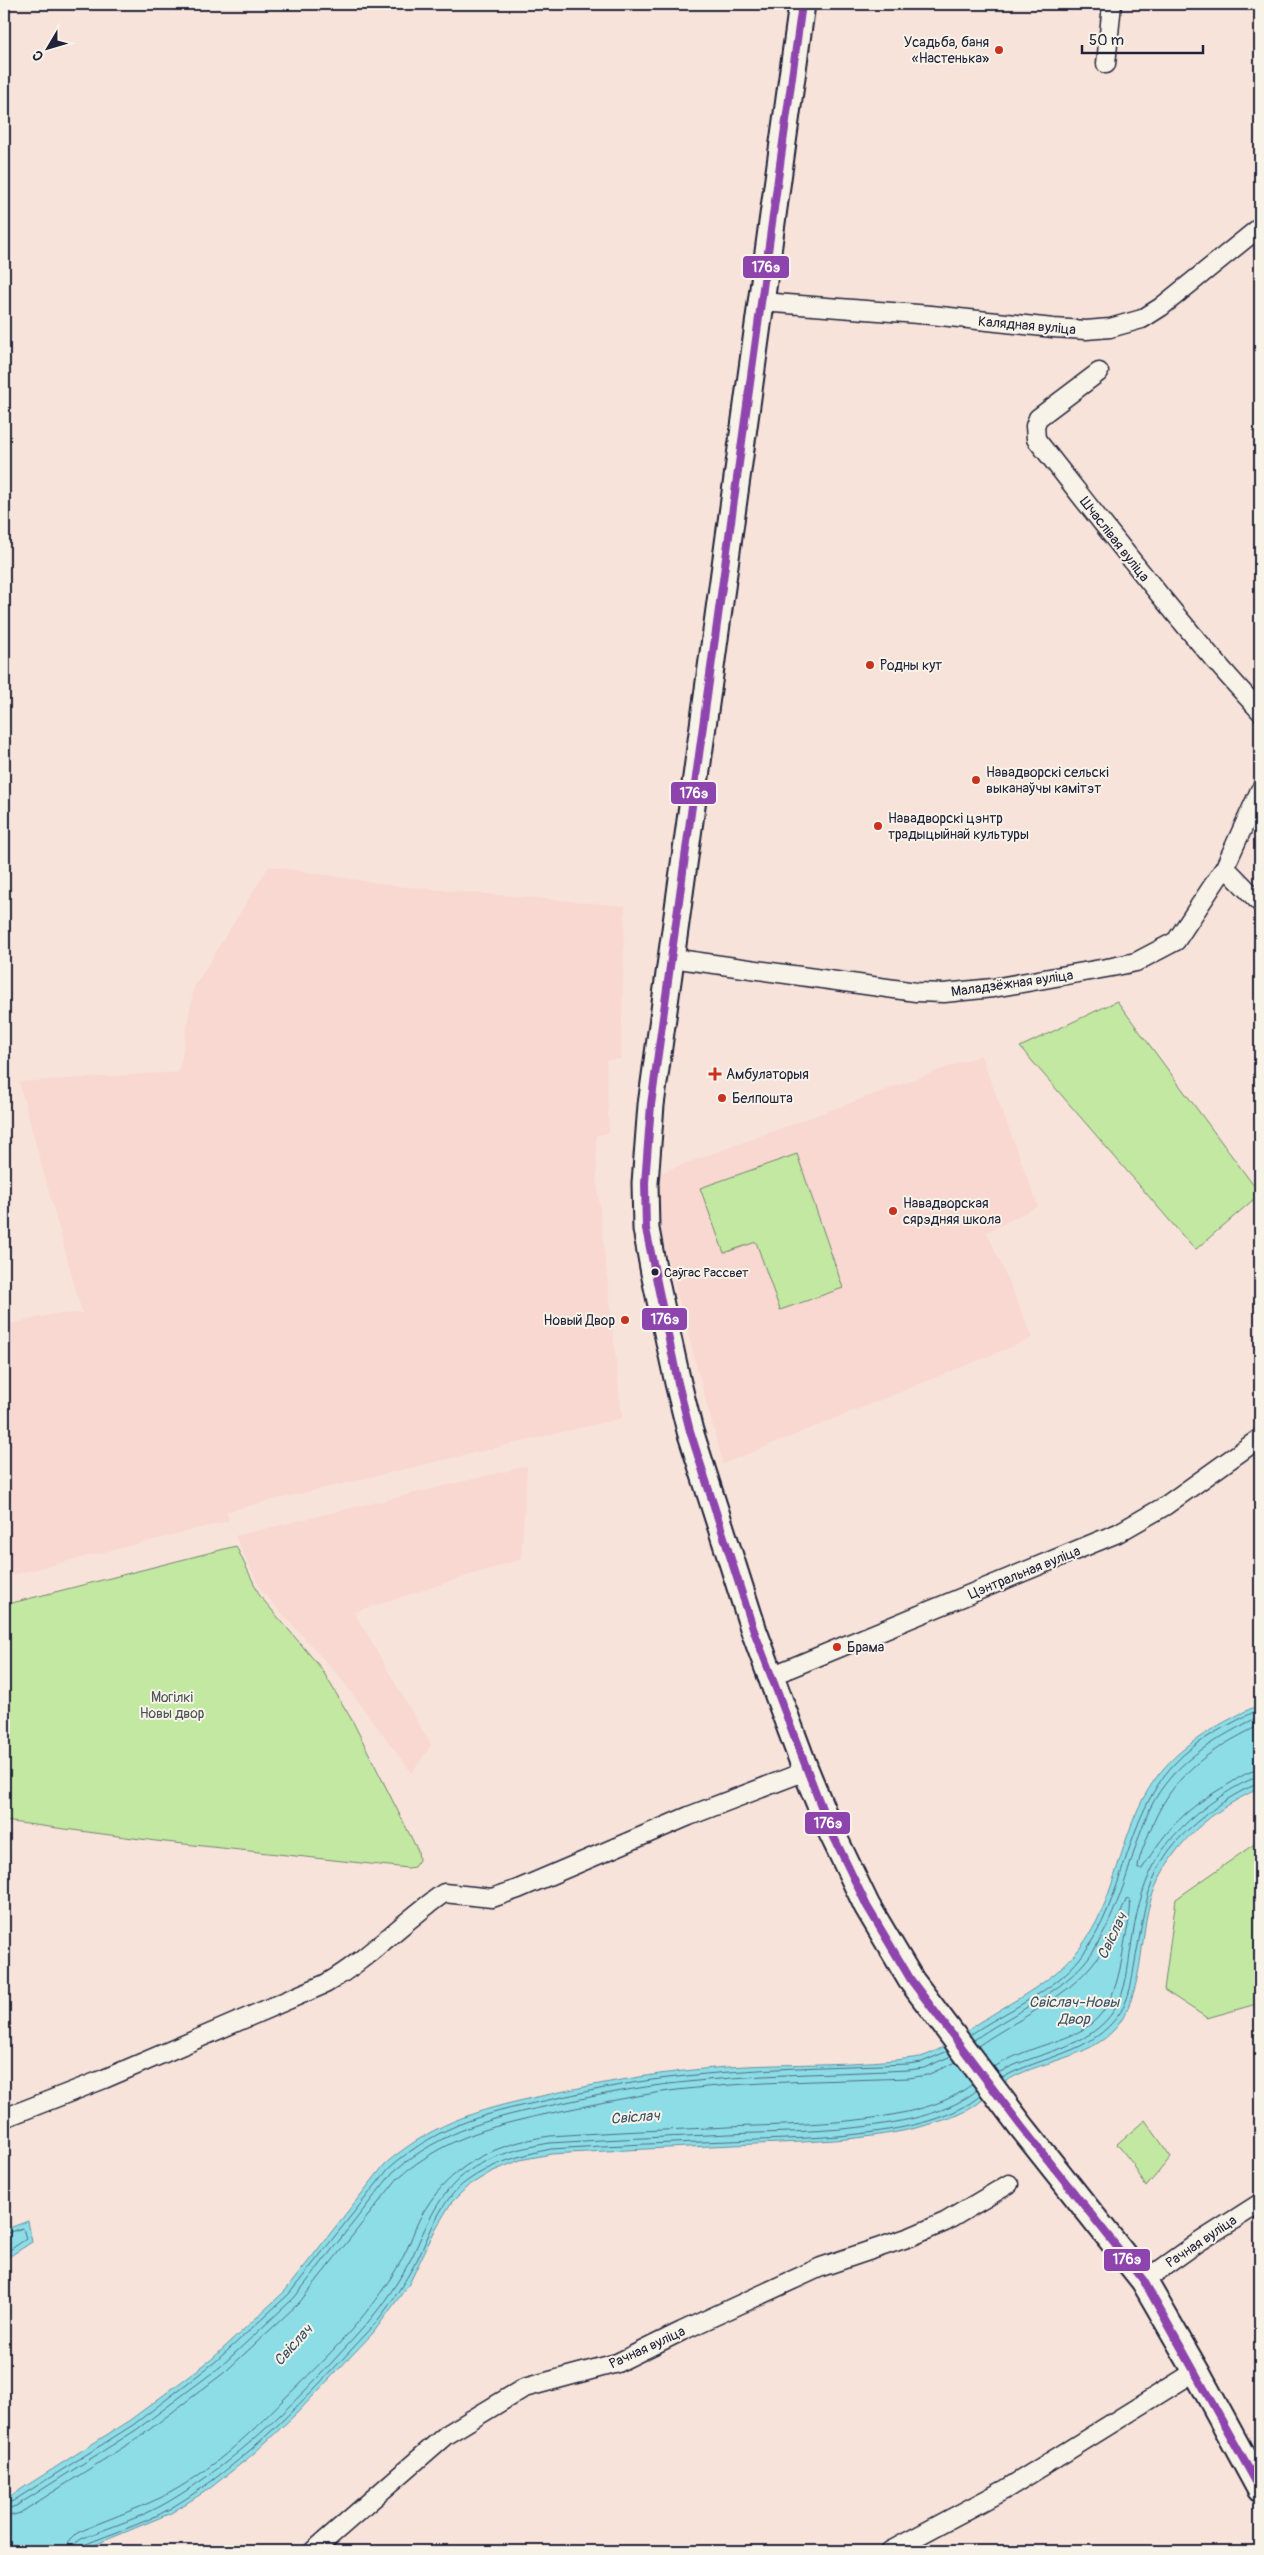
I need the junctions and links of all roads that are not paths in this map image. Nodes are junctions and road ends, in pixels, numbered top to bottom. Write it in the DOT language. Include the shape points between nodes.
graph roads {
  1 [pos="802,4"];
  2 [pos="1112,4"];
  3 [pos="1106,64"];
  4 [pos="1260,227"];
  5 [pos="761,302"];
  6 [pos="1099,372"];
  7 [pos="1260,711"];
  8 [pos="1260,790"];
  9 [pos="1225,867"];
  10 [pos="1260,903"];
  11 [pos="671,958"];
  12 [pos="1260,1438"];
  13 [pos="771,1676"];
  14 [pos="806,1770"];
  15 [pos="4,2118"];
  16 [pos="1009,2184"];
  17 [pos="1260,2203"];
  18 [pos="1144,2281"];
  19 [pos="1196,2371"];
  20 [pos="1260,2489"];
  21 [pos="313,2551"];
  22 [pos="890,2551"];
  1 -- 5 [label="main road"];
  2 -- 3 [label="street"];
  4 -- 5 [label="street, Калядная вуліца" via="1161,307 1142,318 1110,328 1053,328"];
  5 -- 11 [label="main road"];
  6 -- 7 [label="street, Шчаслівая вуліца" via="1038,418 1036,439 1171,610"];
  8 -- 9 [label="street, Маладзёжная вуліца"];
  9 -- 10 [label="street"];
  9 -- 11 [label="street, Маладзёжная вуліца" via="1176,941 1136,962 1112,968 944,993 916,992"];
  11 -- 13 [label="main road" via="649,1122 646,1229 690,1431"];
  12 -- 13 [label="street, Цэнтральная вуліца" via="1165,1506 1118,1533"];
  13 -- 14 [label="main road"];
  14 -- 15 [label="street" via="492,1898 444,1892 350,1969 325,1984 104,2079"];
  14 -- 18 [label="main road" via="867,1906 911,1980"];
  16 -- 21 [label="street, Рачная вуліца" via="945,2222 821,2267 618,2363 524,2388 446,2435"];
  17 -- 18 [label="street, Рачная вуліца"];
  18 -- 19 [label="main road"];
  19 -- 20 [label="main road"];
  19 -- 22 [label="street" via="1006,2489"];
}
